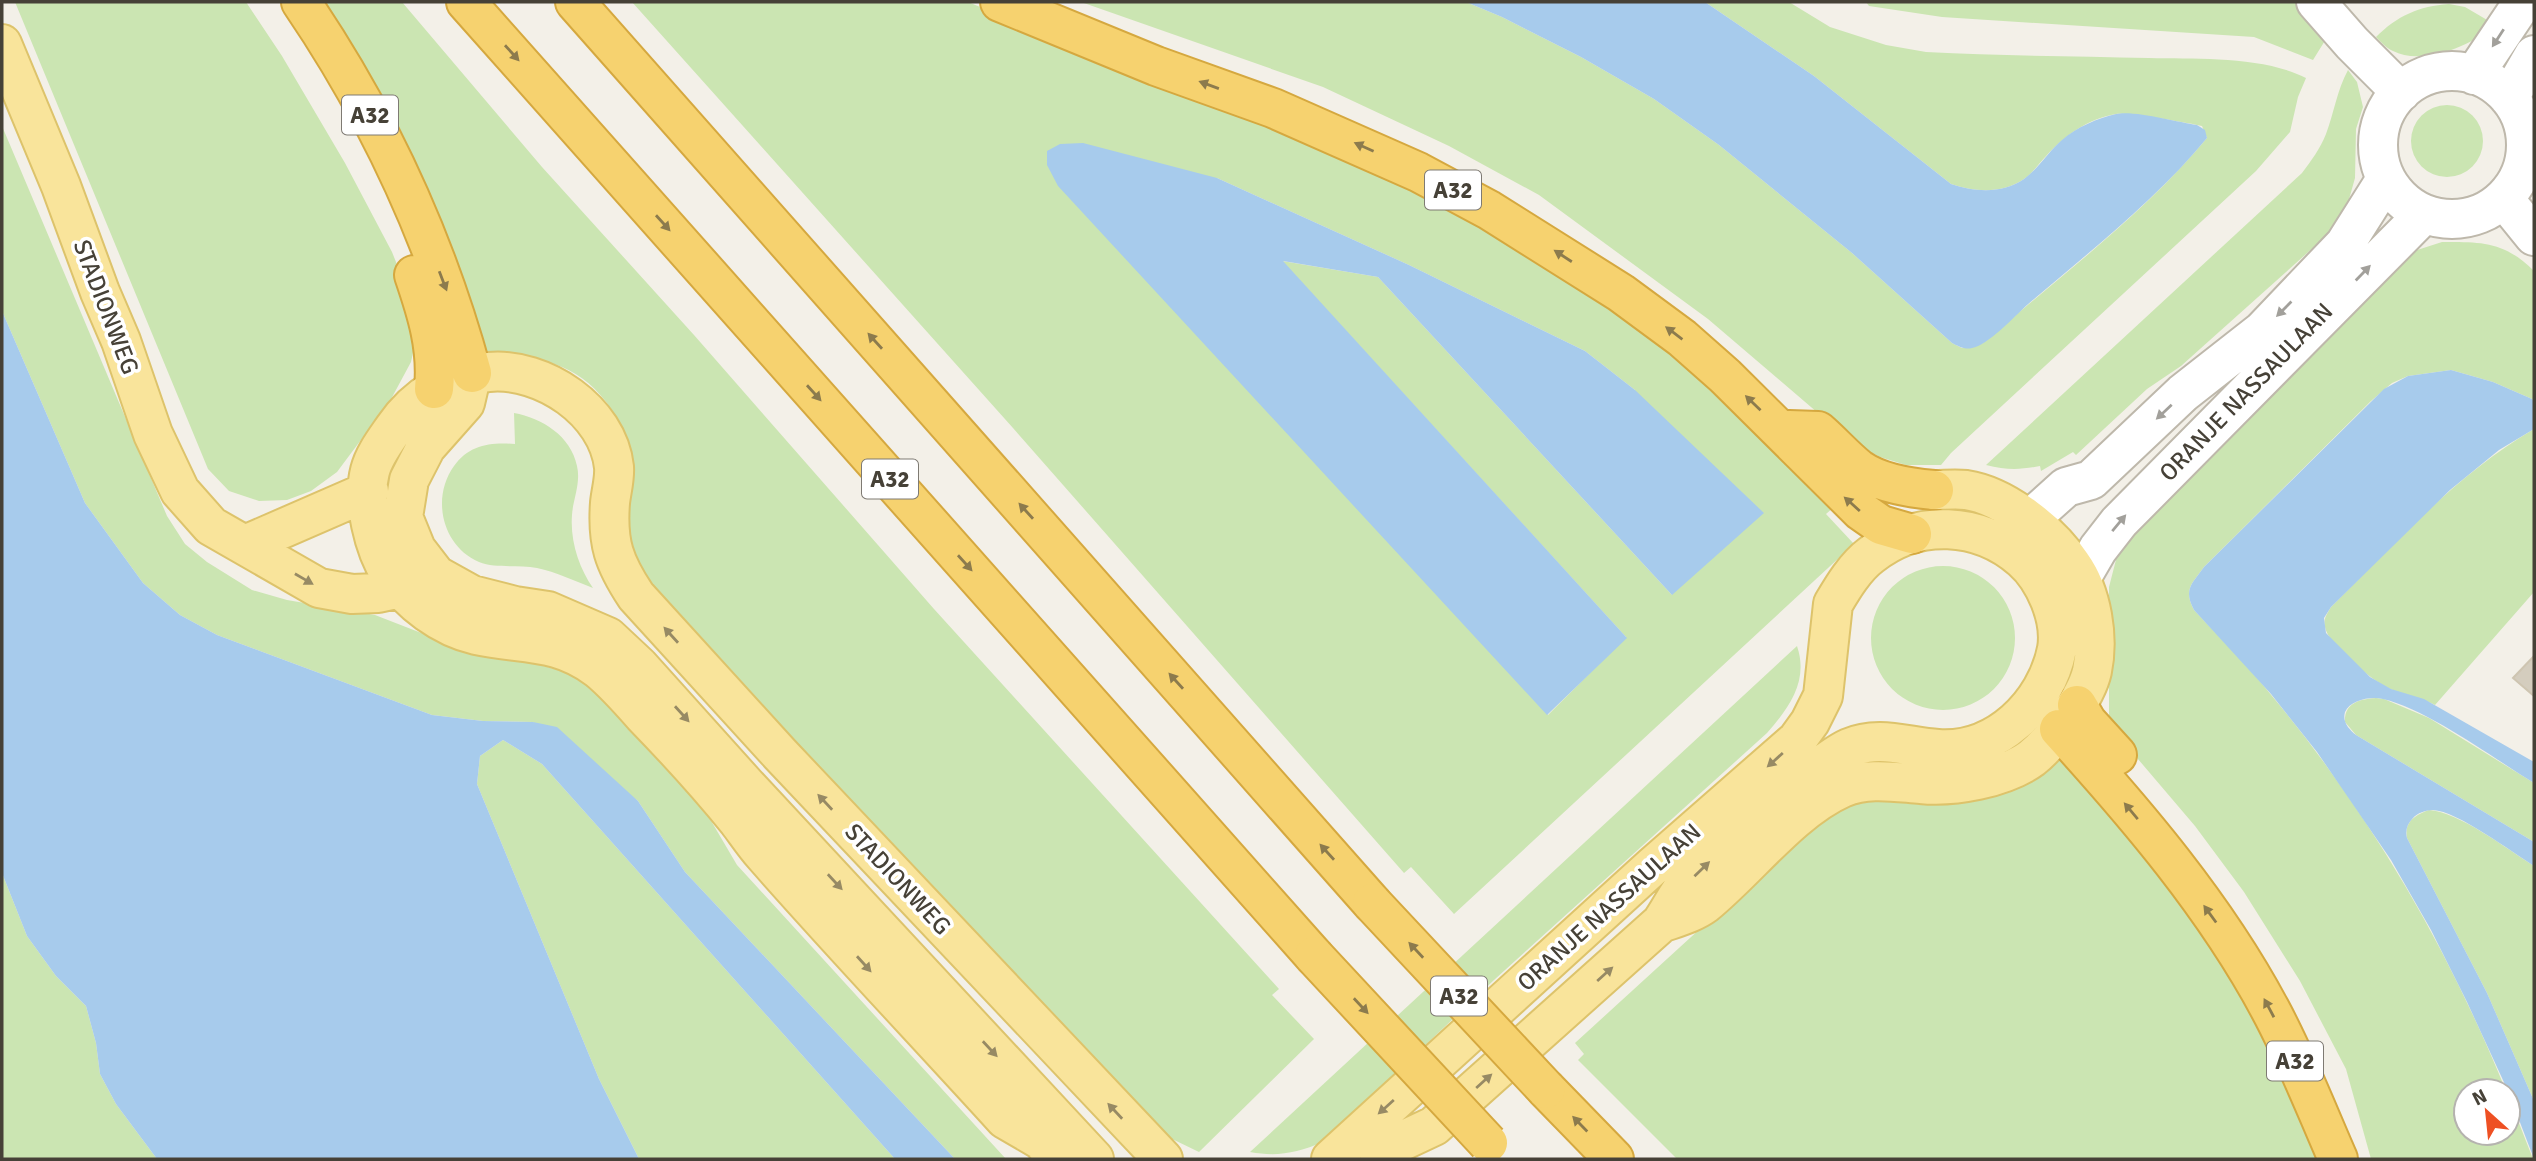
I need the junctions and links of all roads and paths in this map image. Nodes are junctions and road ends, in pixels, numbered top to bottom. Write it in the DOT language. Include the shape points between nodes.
graph roads {
  1 [pos="301,2"];
  2 [pos="466,2"];
  3 [pos="575,2"];
  4 [pos="1000,2"];
  5 [pos="2316,2"];
  6 [pos="2523,2"];
  7 [pos="2,44"];
  8 [pos="2534,55"];
  9 [pos="2474,75"];
  10 [pos="2401,92"];
  11 [pos="2509,98"];
  12 [pos="2386,179"];
  13 [pos="2504,199"];
  14 [pos="2424,214"];
  15 [pos="418,217"];
  16 [pos="2534,236"];
  17 [pos="472,373"];
  18 [pos="434,389"];
  19 [pos="1780,429"];
  20 [pos="1934,490"];
  21 [pos="369,491"];
  22 [pos="1912,534"];
  23 [pos="2033,539"];
  24 [pos="245,545"];
  25 [pos="2080,580"];
  26 [pos="401,588"];
  27 [pos="572,637"];
  28 [pos="2035,699"];
  29 [pos="2068,717"];
  30 [pos="1661,923"];
  31 [pos="1005,1119"];
  32 [pos="1427,1143"];
  33 [pos="1496,1151"];
  34 [pos="1028,1159"];
  35 [pos="1058,1159"];
  36 [pos="1094,1159"];
  37 [pos="1163,1159"];
  38 [pos="1331,1159"];
  39 [pos="1380,1159"];
  40 [pos="1614,1159"];
  41 [pos="2338,1159"];
  1 -- 15 [label="highway, A32" via="335,51 403,179"];
  2 -- 33 [label="highway, A32, one-way, bridge" via="1314,956"];
  40 -- 3 [label="highway, A32, one-way, bridge" via="1373,903"];
  19 -- 4 [label="highway, A32, one-way" via="1682,338 1621,293 1478,204 1273,108"];
  5 -- 10 [label="street"];
  6 -- 9 [label="street, one-way"];
  7 -- 24 [label="main road, STADIONWEG" via="61,186 153,434 180,491 211,526"];
  8 -- 11 [label="street"];
  9 -- 10 [label="street" via="2440,72"];
  9 -- 11 [label="street" via="2485,78"];
  10 -- 12 [label="street" via="2379,131 2378,153"];
  11 -- 13 [label="street" via="2526,133 2526,157 2518,180"];
  12 -- 14 [label="street" via="2396,195"];
  12 -- 23 [label="street, ORANJE NASSAULAAN, one-way" via="2345,244 2298,295 2262,331 2183,393 2091,480 2083,503"];
  13 -- 14 [label="street" via="2469,218 2449,220"];
  13 -- 16 [label="street"];
  25 -- 14 [label="street, ORANJE NASSAULAAN, one-way" via="2119,522"];
  15 -- 17 [label="highway, A32, one-way"];
  15 -- 18 [label="highway" via="406,251 433,339"];
  17 -- 18 [label="main road"];
  17 -- 27 [label="main road" via="465,403 426,447 409,480 403,517 416,549 436,575 472,595 548,611"];
  37 -- 17 [label="main road, STADIONWEG, one-way" via="636,596 610,544 614,468 604,435 582,406 554,387 524,376"];
  18 -- 21 [label="main road" via="405,414 380,449 369,473"];
  19 -- 20 [label="highway" via="1818,430 1861,470 1884,480"];
  22 -- 19 [label="highway, A32, one-way" via="1881,525 1861,511"];
  20 -- 23 [label="main road" via="1965,490 1997,501"];
  21 -- 24 [label="main road"];
  21 -- 26 [label="main road" via="376,547"];
  22 -- 23 [label="main road, ORANJE NASSAULAAN" via="1956,529 2000,541"];
  22 -- 38 [label="main road, ORANJE NASSAULAAN, one-way" via="1870,555 1840,591 1833,604 1825,684 1818,707 1797,740"];
  23 -- 25 [label="main road, ORANJE NASSAULAAN" via="2063,552"];
  23 -- 28 [label="main road" via="2041,583 2054,610 2059,636 2055,661"];
  24 -- 26 [label="main road, STADIONWEG, one-way" via="319,588 352,594"];
  25 -- 29 [label="main road, ORANJE NASSAULAAN" via="2087,591 2094,635 2092,673"];
  26 -- 27 [label="main road" via="445,624 476,635"];
  27 -- 31 [label="main road, one-way"];
  27 -- 36 [label="main road, STADIONWEG, one-way" via="608,637 639,666"];
  28 -- 29 [label="main road"];
  30 -- 28 [label="main road, ORANJE NASSAULAAN, one-way" via="1686,884 1774,799 1847,748 1867,741 1938,749 1972,746 2017,722"];
  29 -- 30 [label="main road, ORANJE NASSAULAAN" via="2032,757 1981,779 1954,784 1868,781 1844,787 1821,800 1702,906"];
  41 -- 29 [label="highway, A32, one-way" via="2271,1010 2174,864 2178,830 2087,722"];
  32 -- 30 [label="main road, ORANJE NASSAULAAN, one-way"];
  31 -- 34 [label="main road"];
  31 -- 35 [label="main road" via="1041,1140"];
  32 -- 39 [label="main road, ORANJE NASSAULAAN" via="1400,1142"];
}
